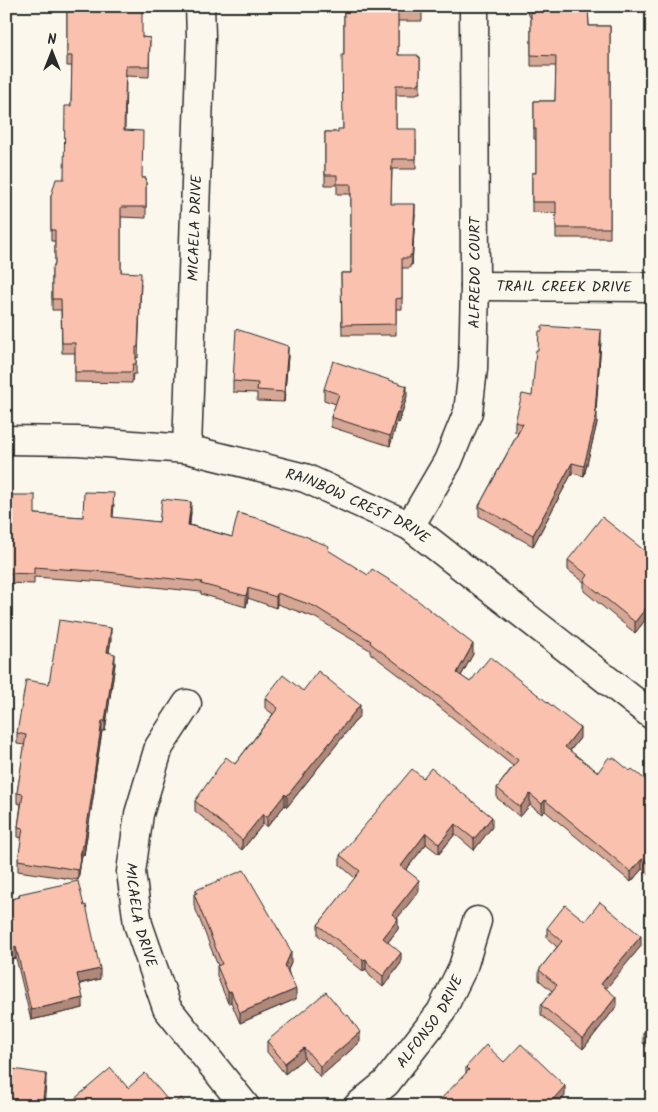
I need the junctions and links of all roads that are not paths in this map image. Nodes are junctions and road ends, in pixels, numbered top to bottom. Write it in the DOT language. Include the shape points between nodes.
graph roads {
  1 [pos="200,6"];
  2 [pos="474,6"];
  3 [pos="475,286"];
  4 [pos="652,287"];
  5 [pos="6,440"];
  6 [pos="187,449"];
  7 [pos="410,526"];
  8 [pos="186,704"];
  9 [pos="652,715"];
  10 [pos="478,921"];
  11 [pos="245,1106"];
  12 [pos="358,1106"];
  1 -- 6 [label="street, MICAELA DRIVE"];
  2 -- 3 [label="street, ALFREDO COURT"];
  3 -- 4 [label="street, TRAIL CREEK DRIVE"];
  3 -- 7 [label="street, ALFREDO COURT" via="473,369 468,412 448,461"];
  5 -- 6 [label="street, RAINBOW CREST DRIVE" via="78,441"];
  6 -- 7 [label="street, RAINBOW CREST DRIVE" via="305,478"];
  7 -- 9 [label="street, RAINBOW CREST DRIVE"];
  8 -- 11 [label="street, MICAELA DRIVE" via="159,747 139,814 131,872 138,924 167,1008"];
  10 -- 12 [label="street, ALFONSO DRIVE" via="463,967 441,1012 386,1083"];
}
